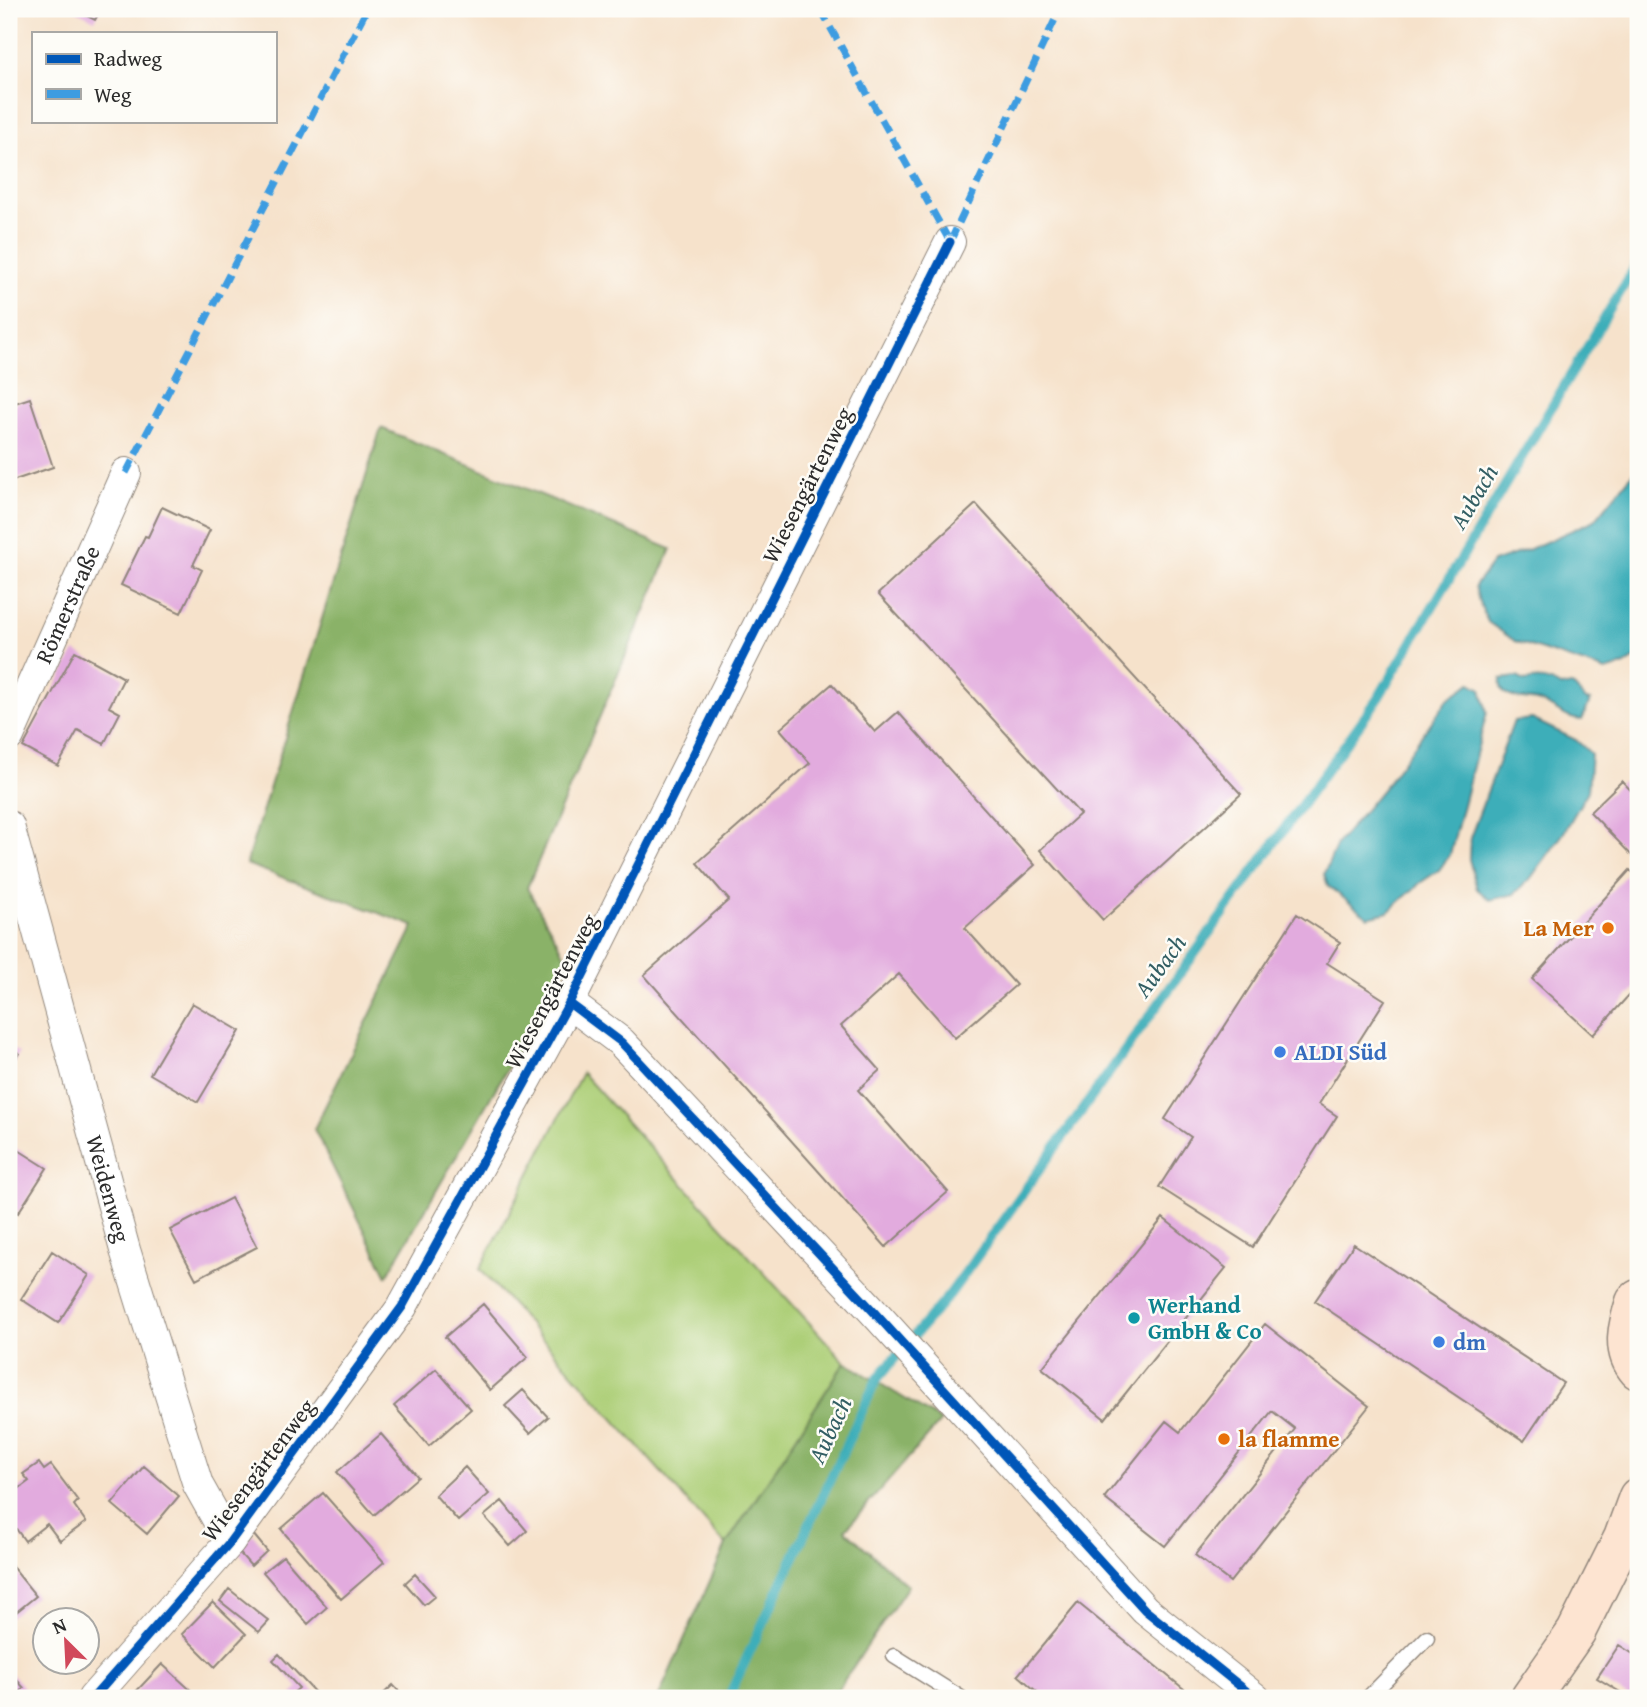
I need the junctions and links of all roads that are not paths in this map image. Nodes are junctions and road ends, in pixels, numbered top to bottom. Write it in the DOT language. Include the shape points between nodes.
graph roads {
  1 [pos="950,242"];
  2 [pos="126,473"];
  3 [pos="9,736"];
  4 [pos="9,826"];
  5 [pos="569,1003"];
  6 [pos="1638,1298"];
  7 [pos="1638,1370"];
  8 [pos="1638,1497"];
  9 [pos="230,1542"];
  10 [pos="1427,1638"];
  11 [pos="894,1656"];
  12 [pos="93,1698"];
  13 [pos="961,1698"];
  14 [pos="1255,1698"];
  15 [pos="1368,1698"];
  16 [pos="1530,1698"];
  1 -- 5 [label="street, Wiesengärtenweg"];
  2 -- 3 [label="street, Römerstraße"];
  4 -- 9 [label="street, Weidenweg" via="125,1250 198,1485"];
  5 -- 9 [label="street, Wiesengärtenweg" via="402,1307"];
  5 -- 14 [label="street" via="621,1042 1145,1610"];
  6 -- 7 [label="street" via="1625,1332"];
  8 -- 16 [label="street" via="1576,1632"];
  9 -- 12 [label="street, Wiesengärtenweg"];
  10 -- 15 [label="lane"];
  11 -- 13 [label="lane"];
}
